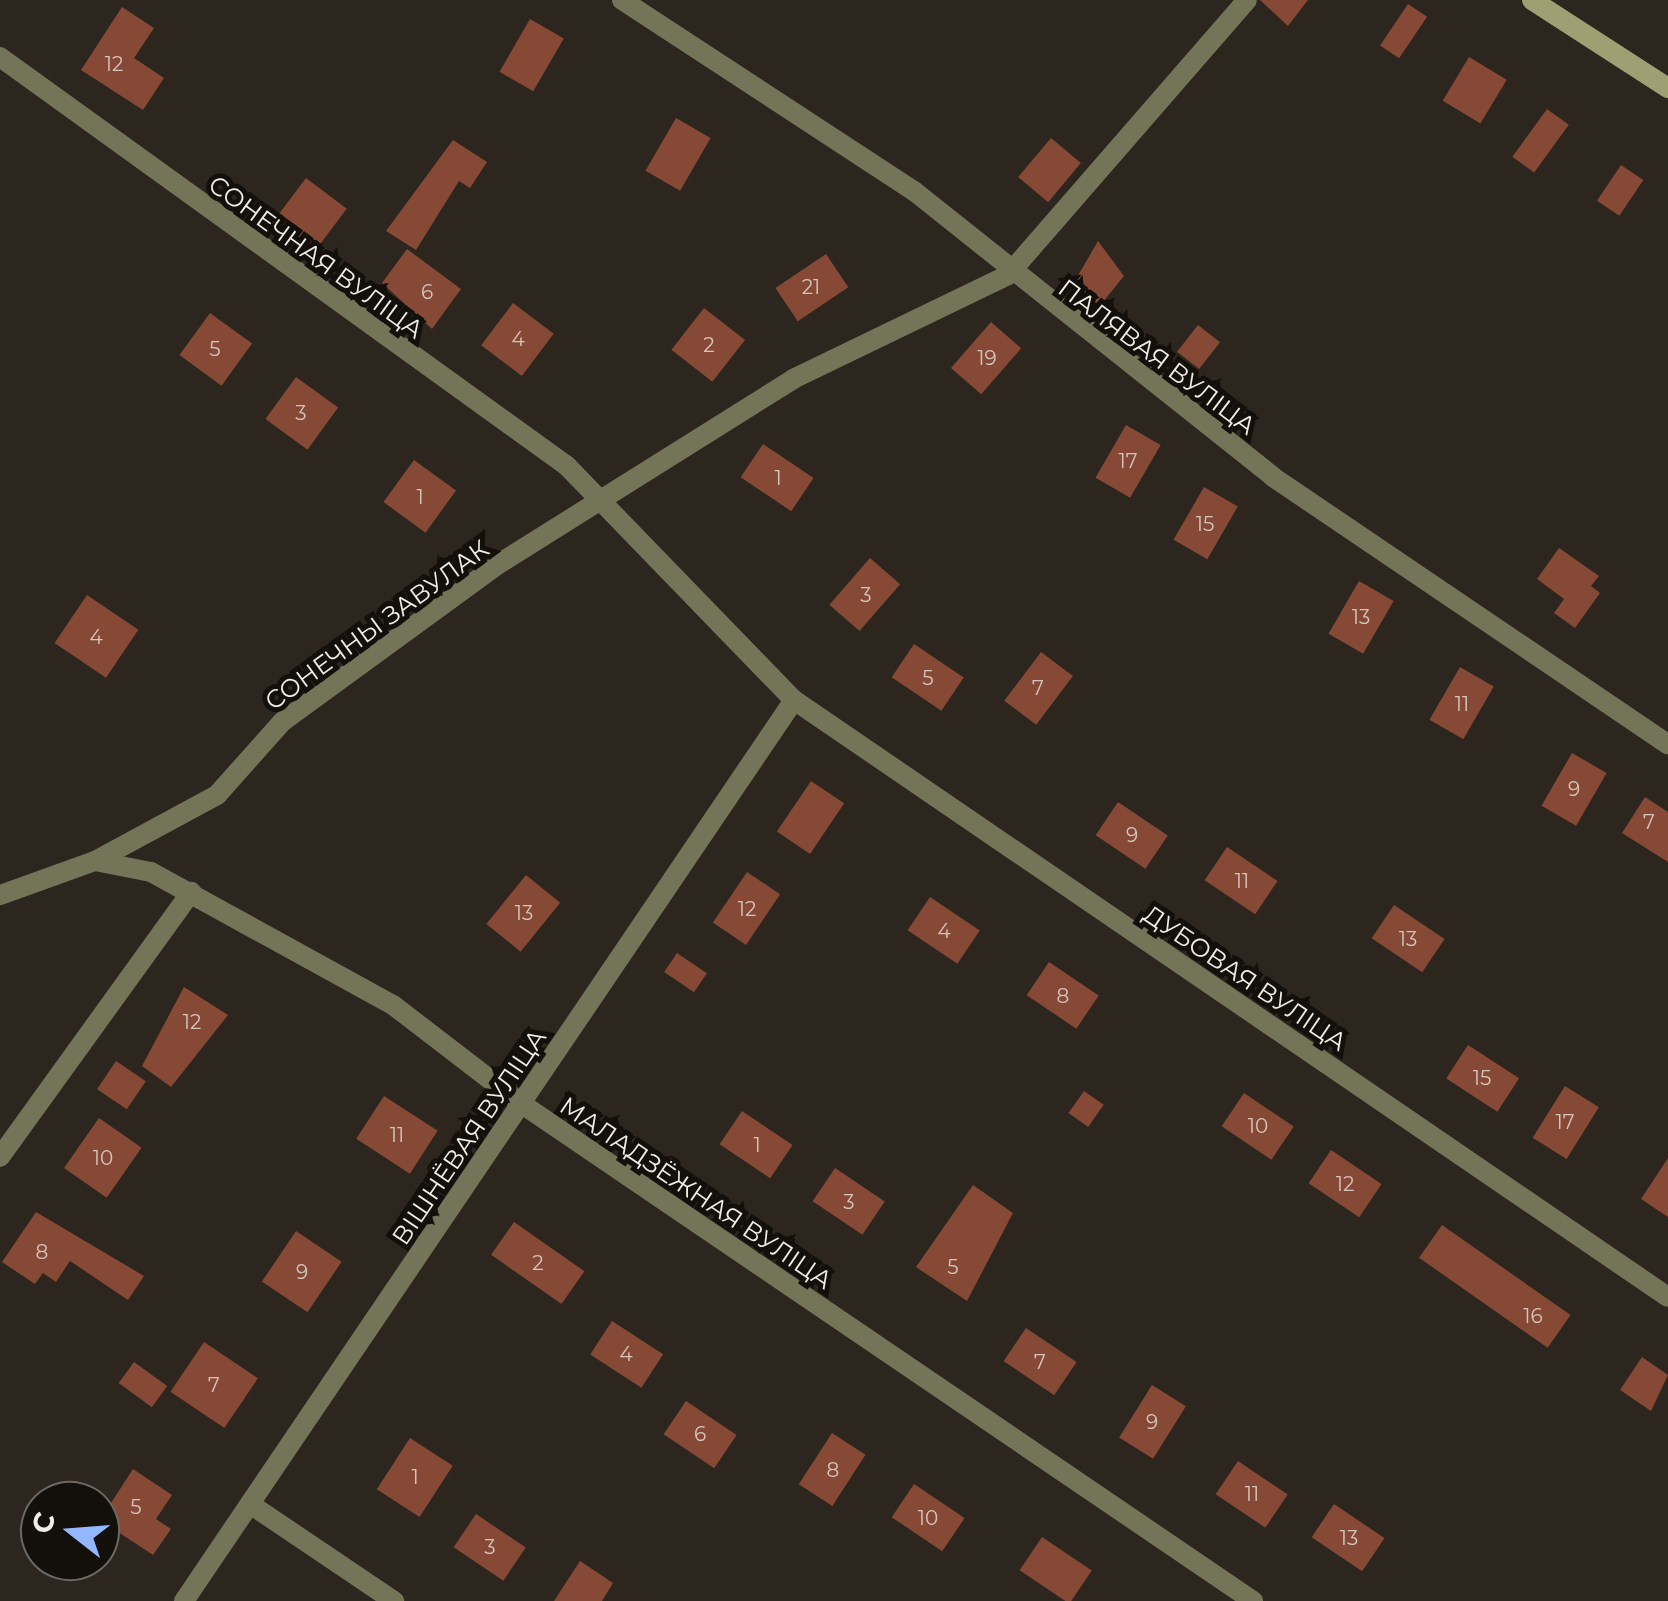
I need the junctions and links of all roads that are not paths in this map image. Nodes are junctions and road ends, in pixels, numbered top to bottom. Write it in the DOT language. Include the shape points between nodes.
graph roads {
  1 [pos="622,0"];
  2 [pos="1247,0"];
  3 [pos="1532,0"];
  4 [pos="0,57"];
  5 [pos="1668,88"];
  6 [pos="1008,275"];
  7 [pos="598,502"];
  8 [pos="794,700"];
  9 [pos="1668,744"];
  10 [pos="95,861"];
  11 [pos="191,892"];
  12 [pos="0,895"];
  13 [pos="522,1104"];
  14 [pos="0,1158"];
  15 [pos="1668,1297"];
  16 [pos="250,1504"];
  17 [pos="184,1601"];
  18 [pos="394,1601"];
  19 [pos="1253,1601"];
  1 -- 6 [label="street, ПАЛЯВАЯ ВУЛІЦА" via="914,192"];
  2 -- 6 [label="street"];
  3 -- 5 [label="street"];
  4 -- 7 [label="street, СОНЕЧНАЯ ВУЛІЦА" via="528,436"];
  6 -- 7 [label="street, СОНЕЧНЫ ЗАВУЛАК" via="793,380"];
  6 -- 9 [label="street, ПАЛЯВАЯ ВУЛІЦА" via="1273,477"];
  7 -- 8 [label="street"];
  7 -- 10 [label="street, СОНЕЧНЫ ЗАВУЛАК" via="282,722 217,795"];
  8 -- 13 [label="street, ВІШНЁВАЯ ВУЛІЦА"];
  8 -- 15 [label="street, ДУБОВАЯ ВУЛІЦА"];
  10 -- 11 [label="street, МАЛАДЗЁЖНАЯ ВУЛІЦА"];
  10 -- 12 [label="street, СОНЕЧНЫ ЗАВУЛАК"];
  11 -- 13 [label="street, МАЛАДЗЁЖНАЯ ВУЛІЦА" via="394,1006"];
  11 -- 14 [label="street"];
  13 -- 16 [label="street, ВІШНЁВАЯ ВУЛІЦА"];
  13 -- 19 [label="street, МАЛАДЗЁЖНАЯ ВУЛІЦА"];
  16 -- 17 [label="street, ВІШНЁВАЯ ВУЛІЦА"];
  16 -- 18 [label="street"];
}
